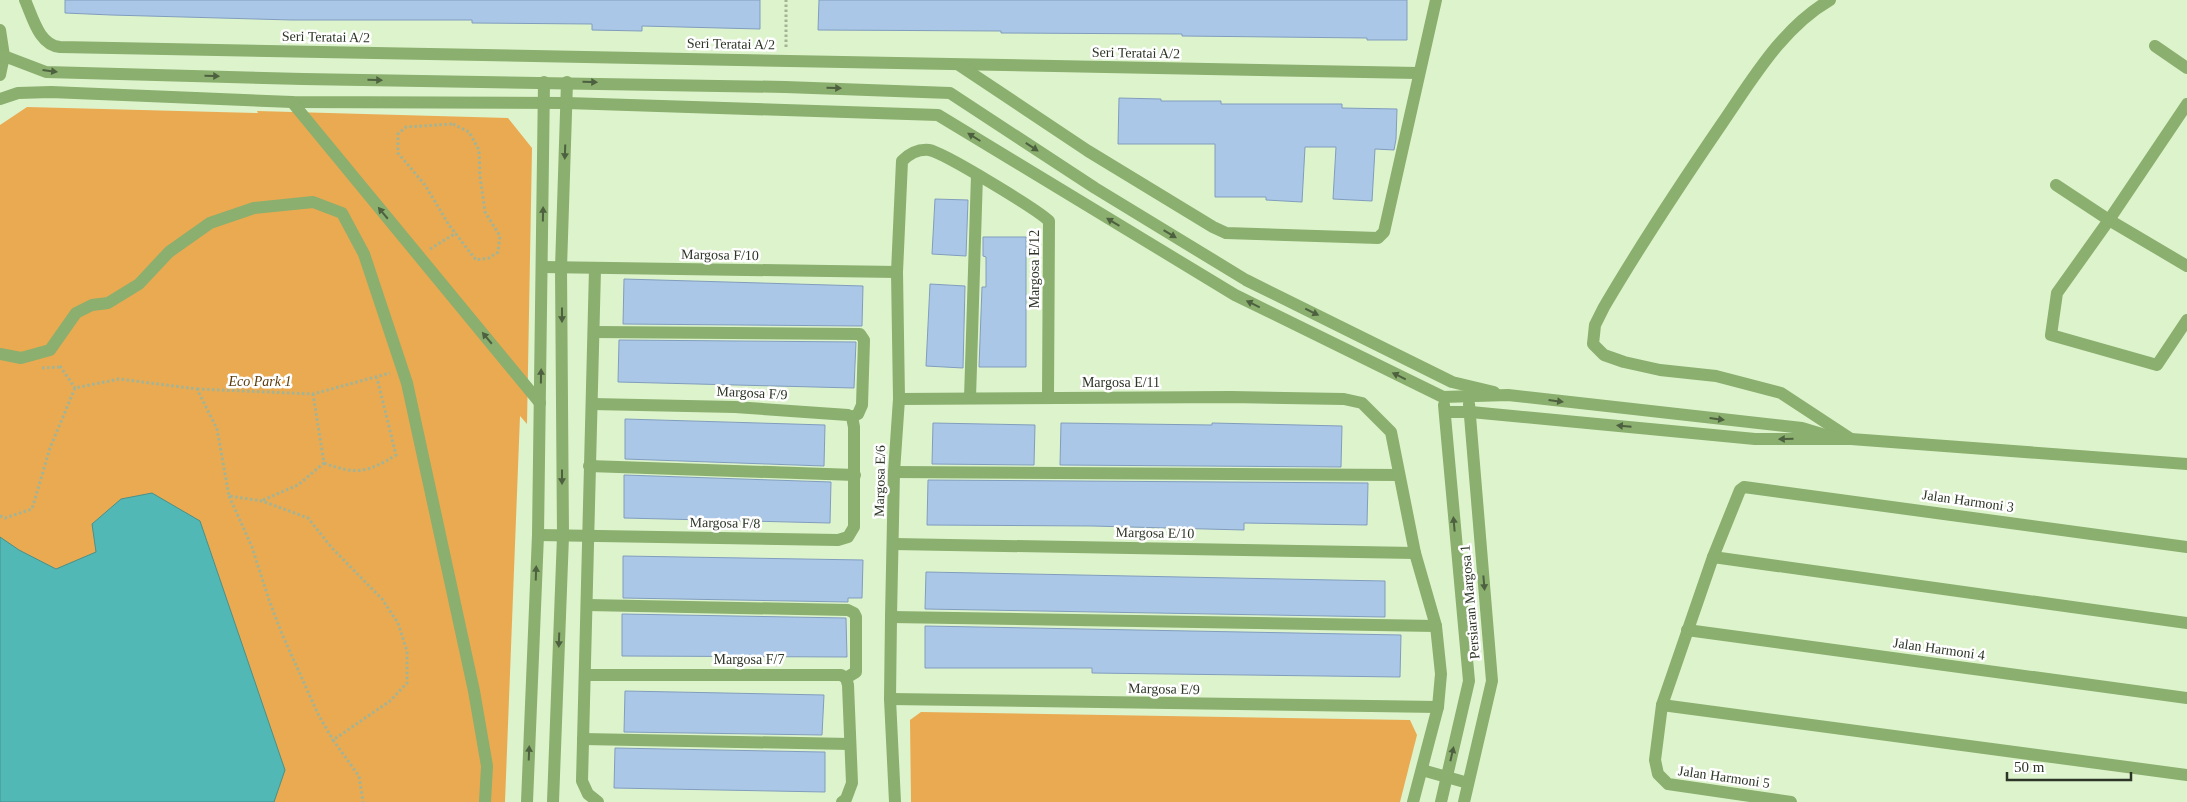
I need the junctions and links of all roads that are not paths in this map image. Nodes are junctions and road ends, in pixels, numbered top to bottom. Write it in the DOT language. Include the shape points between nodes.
graph roads {
  1 [pos="26,0"];
  2 [pos="1436,0"];
  3 [pos="1830,0"];
  4 [pos="0,30"];
  5 [pos="2155,46"];
  6 [pos="4,56"];
  7 [pos="959,65"];
  8 [pos="2187,68"];
  9 [pos="1418,73"];
  10 [pos="0,75"];
  11 [pos="544,82"];
  12 [pos="567,82"];
  13 [pos="785,87"];
  14 [pos="911,91"];
  15 [pos="0,99"];
  16 [pos="292,102"];
  17 [pos="545,104"];
  18 [pos="567,104"];
  19 [pos="2187,104"];
  20 [pos="784,109"];
  21 [pos="911,114"];
  22 [pos="902,161"];
  23 [pos="977,175"];
  24 [pos="2056,185"];
  25 [pos="2109,220"];
  26 [pos="2187,266"];
  27 [pos="542,267"];
  28 [pos="561,268"];
  29 [pos="595,269"];
  30 [pos="898,272"];
  31 [pos="2187,320"];
  32 [pos="594,332"];
  33 [pos="0,354"];
  34 [pos="1452,382"];
  35 [pos="1508,395"];
  36 [pos="1442,397"];
  37 [pos="1468,397"];
  38 [pos="970,398"];
  39 [pos="1048,398"];
  40 [pos="899,399"];
  41 [pos="540,403"];
  42 [pos="592,404"];
  43 [pos="1445,412"];
  44 [pos="1471,412"];
  45 [pos="1498,414"];
  46 [pos="852,417"];
  47 [pos="1472,430"];
  48 [pos="1835,438"];
  49 [pos="1851,439"];
  50 [pos="2187,464"];
  51 [pos="590,466"];
  52 [pos="894,472"];
  53 [pos="855,475"];
  54 [pos="1400,475"];
  55 [pos="538,536"];
  56 [pos="563,536"];
  57 [pos="589,536"];
  58 [pos="894,544"];
  59 [pos="2187,547"];
  60 [pos="1415,553"];
  61 [pos="1713,557"];
  62 [pos="587,605"];
  63 [pos="891,617"];
  64 [pos="2187,623"];
  65 [pos="1436,626"];
  66 [pos="1687,630"];
  67 [pos="585,675"];
  68 [pos="846,678"];
  69 [pos="2187,698"];
  70 [pos="890,699"];
  71 [pos="1662,705"];
  72 [pos="1438,707"];
  73 [pos="583,739"];
  74 [pos="850,744"];
  75 [pos="1422,770"];
  76 [pos="2187,775"];
  77 [pos="1447,777"];
  78 [pos="1468,783"];
  79 [pos="1695,788"];
  80 [pos="485,802"];
  81 [pos="527,802"];
  82 [pos="553,802"];
  83 [pos="598,802"];
  84 [pos="842,802"];
  85 [pos="895,802"];
  86 [pos="1413,802"];
  87 [pos="1442,802"];
  88 [pos="1464,802"];
  89 [pos="1694,802"];
  90 [pos="1791,802"];
  1 -- 7 [label="street, Seri Teratai A/2" via="38,31 46,42 60,47"];
  2 -- 9 [label="street"];
  3 -- 49 [label="street" via="1790,31 1689,171 1604,307 1595,325 1593,344 1604,355 1624,362 1716,376 1781,393"];
  4 -- 6 [label="street"];
  5 -- 8 [label="street"];
  6 -- 10 [label="street"];
  6 -- 11 [label="street, one-way" via="46,72"];
  7 -- 9 [label="street, Seri Teratai A/2"];
  7 -- 9 [label="street" via="1088,151 1226,233 1378,238 1384,232"];
  11 -- 12 [label="street"];
  11 -- 17 [label="street"];
  12 -- 13 [label="street, one-way"];
  12 -- 18 [label="street"];
  13 -- 14 [label="street, one-way"];
  13 -- 20 [label="street"];
  14 -- 21 [label="street"];
  14 -- 34 [label="street, one-way" via="950,93 1095,188 1246,280"];
  15 -- 16 [label="street" via="18,94 51,92"];
  16 -- 17 [label="street"];
  41 -- 16 [label="street, one-way"];
  17 -- 18 [label="street"];
  27 -- 17 [label="street, one-way"];
  18 -- 20 [label="street"];
  18 -- 28 [label="street, one-way"];
  19 -- 25 [label="street"];
  20 -- 21 [label="street"];
  36 -- 21 [label="street, one-way" via="1235,295 938,114"];
  22 -- 23 [label="street, Margosa E/12" via="917,151 934,151"];
  22 -- 30 [label="street, Margosa E/6"];
  23 -- 38 [label="street"];
  23 -- 39 [label="street, Margosa E/12" via="1049,221"];
  24 -- 25 [label="street"];
  25 -- 26 [label="street"];
  25 -- 31 [label="street" via="2056,293 2051,336 2157,365"];
  27 -- 28 [label="street, Margosa F/10"];
  41 -- 27 [label="street, one-way"];
  28 -- 29 [label="street, Margosa F/10"];
  28 -- 56 [label="street, one-way"];
  29 -- 30 [label="street, Margosa F/10"];
  29 -- 32 [label="street"];
  30 -- 40 [label="street, Margosa E/6"];
  32 -- 42 [label="street"];
  32 -- 46 [label="street" via="860,334 864,340 862,406"];
  33 -- 80 [label="street" via="21,358 50,350 76,313 92,305 108,303 139,284 169,252 210,223 254,208 313,202 342,213 364,254 402,369 474,691 487,766"];
  34 -- 35 [label="street"];
  34 -- 37 [label="street"];
  35 -- 37 [label="street"];
  35 -- 48 [label="street, one-way" via="1802,428"];
  36 -- 37 [label="street"];
  36 -- 43 [label="street, Persiaran Margosa 1"];
  37 -- 44 [label="street, Persiaran Margosa 1"];
  38 -- 39 [label="street, Margosa E/11"];
  38 -- 40 [label="street, Margosa E/11"];
  39 -- 54 [label="street, Margosa E/11" via="1344,399 1362,403 1390,432"];
  40 -- 52 [label="street, Margosa E/6"];
  41 -- 55 [label="street"];
  42 -- 46 [label="street, Margosa F/9" via="735,407 842,413"];
  42 -- 51 [label="street"];
  43 -- 44 [label="street"];
  77 -- 43 [label="street, Persiaran Margosa 1, one-way" via="1469,681"];
  44 -- 45 [label="street"];
  44 -- 47 [label="street, Persiaran Margosa 1"];
  45 -- 47 [label="street" via="1478,422"];
  48 -- 45 [label="street, one-way" via="1755,439"];
  46 -- 53 [label="street"];
  47 -- 78 [label="street, Persiaran Margosa 1, one-way" via="1492,681"];
  48 -- 49 [label="street"];
  49 -- 50 [label="street"];
  51 -- 53 [label="street"];
  51 -- 57 [label="street"];
  52 -- 54 [label="street"];
  52 -- 58 [label="street, Margosa E/6"];
  53 -- 57 [label="street, Margosa F/8" via="854,527 848,537 838,540"];
  54 -- 60 [label="street"];
  55 -- 56 [label="street, Margosa F/8"];
  81 -- 55 [label="street, one-way"];
  56 -- 57 [label="street, Margosa F/8"];
  56 -- 82 [label="street, one-way"];
  57 -- 62 [label="street"];
  58 -- 60 [label="street, Margosa E/10"];
  58 -- 63 [label="street, Margosa E/6"];
  59 -- 61 [label="street, Jalan Harmoni 3" via="1744,487"];
  60 -- 65 [label="street"];
  61 -- 64 [label="street"];
  61 -- 66 [label="street"];
  62 -- 67 [label="street"];
  62 -- 68 [label="street" via="848,610 856,617 856,672"];
  63 -- 65 [label="street"];
  63 -- 70 [label="street, Margosa E/6"];
  65 -- 72 [label="street" via="1441,674"];
  66 -- 69 [label="street, Jalan Harmoni 4"];
  66 -- 71 [label="street"];
  67 -- 68 [label="street, Margosa F/7" via="835,674"];
  67 -- 73 [label="street"];
  68 -- 74 [label="street"];
  70 -- 72 [label="street, Margosa E/9"];
  70 -- 85 [label="street, Margosa E/6"];
  71 -- 76 [label="street"];
  71 -- 79 [label="street, Jalan Harmoni 5" via="1655,760 1658,774 1668,784"];
  72 -- 75 [label="street"];
  73 -- 74 [label="street"];
  73 -- 83 [label="street" via="582,781 588,794"];
  74 -- 84 [label="street" via="852,783"];
  75 -- 77 [label="street"];
  75 -- 86 [label="street"];
  77 -- 78 [label="street"];
  77 -- 87 [label="street, Persiaran Margosa 1"];
  78 -- 88 [label="street, Persiaran Margosa 1"];
  79 -- 89 [label="street"];
  79 -- 90 [label="street, Jalan Harmoni 5"];
}
